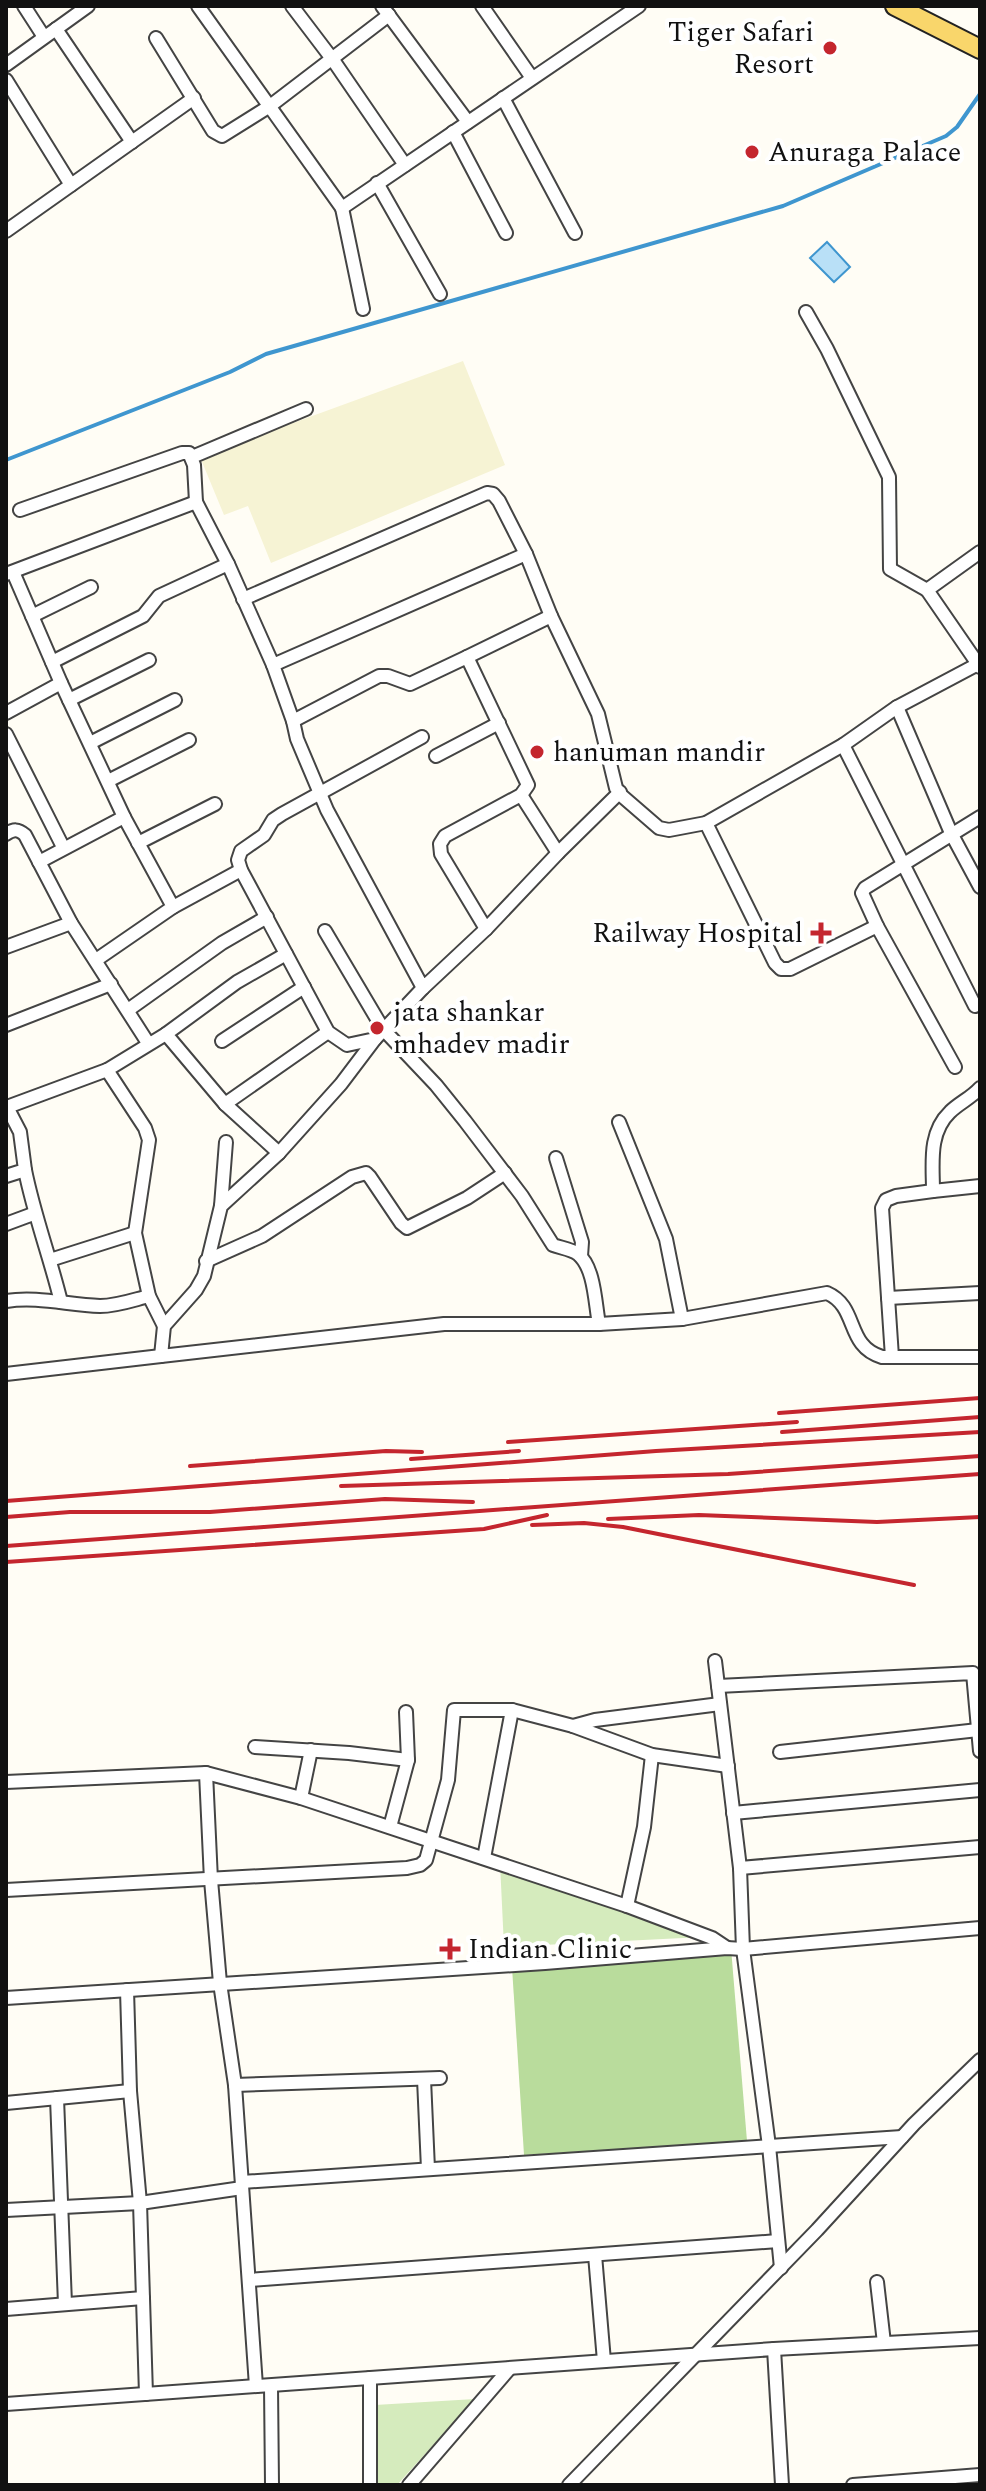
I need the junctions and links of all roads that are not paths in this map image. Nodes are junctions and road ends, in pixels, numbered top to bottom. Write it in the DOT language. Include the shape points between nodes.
graph roads {
  1 [pos="24,6"];
  2 [pos="88,6"];
  3 [pos="198,6"];
  4 [pos="292,6"];
  5 [pos="482,6"];
  6 [pos="639,6"];
  7 [pos="895,6"];
  8 [pos="386,11"];
  9 [pos="56,29"];
  10 [pos="44,37"];
  11 [pos="156,38"];
  12 [pos="978,48"];
  13 [pos="333,60"];
  14 [pos="6,65"];
  15 [pos="532,78"];
  16 [pos="6,80"];
  17 [pos="194,98"];
  18 [pos="503,98"];
  19 [pos="270,106"];
  20 [pos="468,122"];
  21 [pos="453,132"];
  22 [pos="132,142"];
  23 [pos="405,165"];
  24 [pos="377,183"];
  25 [pos="71,185"];
  26 [pos="342,208"];
  27 [pos="8,224"];
  28 [pos="506,233"];
  29 [pos="575,233"];
  30 [pos="440,294"];
  31 [pos="363,309"];
  32 [pos="806,312"];
  33 [pos="306,409"];
  34 [pos="192,457"];
  35 [pos="196,502"];
  36 [pos="20,510"];
  37 [pos="980,552"];
  38 [pos="526,554"];
  39 [pos="228,564"];
  40 [pos="9,573"];
  41 [pos="91,587"];
  42 [pos="927,590"];
  43 [pos="243,599"];
  44 [pos="32,616"];
  45 [pos="551,616"];
  46 [pos="467,657"];
  47 [pos="149,660"];
  48 [pos="52,662"];
  49 [pos="273,665"];
  50 [pos="979,665"];
  51 [pos="61,683"];
  52 [pos="69,700"];
  53 [pos="175,700"];
  54 [pos="897,707"];
  55 [pos="6,713"];
  56 [pos="293,721"];
  57 [pos="499,723"];
  58 [pos="6,734"];
  59 [pos="422,737"];
  60 [pos="189,740"];
  61 [pos="90,743"];
  62 [pos="843,745"];
  63 [pos="436,756"];
  64 [pos="108,781"];
  65 [pos="321,792"];
  66 [pos="620,792"];
  67 [pos="521,795"];
  68 [pos="215,804"];
  69 [pos="124,817"];
  70 [pos="980,817"];
  71 [pos="706,823"];
  72 [pos="951,833"];
  73 [pos="6,834"];
  74 [pos="138,843"];
  75 [pos="63,847"];
  76 [pos="558,853"];
  77 [pos="904,861"];
  78 [pos="39,862"];
  79 [pos="241,870"];
  80 [pos="980,887"];
  81 [pos="173,907"];
  82 [pos="267,917"];
  83 [pos="71,923"];
  84 [pos="877,926"];
  85 [pos="486,929"];
  86 [pos="325,931"];
  87 [pos="6,947"];
  88 [pos="286,954"];
  89 [pos="96,960"];
  90 [pos="111,984"];
  91 [pos="304,987"];
  92 [pos="423,988"];
  93 [pos="975,1006"];
  94 [pos="128,1010"];
  95 [pos="6,1025"];
  96 [pos="328,1032"];
  97 [pos="166,1034"];
  98 [pos="379,1034"];
  99 [pos="222,1041"];
  100 [pos="148,1043"];
  101 [pos="955,1067"];
  102 [pos="107,1070"];
  103 [pos="980,1088"];
  104 [pos="975,1100"];
  105 [pos="225,1104"];
  106 [pos="6,1107"];
  107 [pos="619,1122"];
  108 [pos="226,1142"];
  109 [pos="279,1153"];
  110 [pos="556,1158"];
  111 [pos="25,1170"];
  112 [pos="505,1173"];
  113 [pos="6,1176"];
  114 [pos="980,1186"];
  115 [pos="933,1191"];
  116 [pos="221,1206"];
  117 [pos="33,1214"];
  118 [pos="6,1224"];
  119 [pos="135,1233"];
  120 [pos="581,1256"];
  121 [pos="50,1260"];
  122 [pos="206,1261"];
  123 [pos="980,1293"];
  124 [pos="149,1296"];
  125 [pos="888,1298"];
  126 [pos="6,1301"];
  127 [pos="61,1302"];
  128 [pos="682,1319"];
  129 [pos="599,1324"];
  130 [pos="164,1326"];
  131 [pos="161,1356"];
  132 [pos="892,1357"];
  133 [pos="980,1357"];
  134 [pos="6,1374"];
  135 [pos="715,1661"];
  136 [pos="718,1686"];
  137 [pos="720,1704"];
  138 [pos="512,1710"];
  139 [pos="406,1712"];
  140 [pos="573,1726"];
  141 [pos="978,1730"];
  142 [pos="255,1747"];
  143 [pos="311,1750"];
  144 [pos="980,1751"];
  145 [pos="780,1752"];
  146 [pos="652,1755"];
  147 [pos="408,1760"];
  148 [pos="728,1766"];
  149 [pos="206,1773"];
  150 [pos="6,1782"];
  151 [pos="980,1790"];
  152 [pos="301,1798"];
  153 [pos="733,1813"];
  154 [pos="390,1827"];
  155 [pos="431,1842"];
  156 [pos="980,1847"];
  157 [pos="484,1858"];
  158 [pos="740,1868"];
  159 [pos="211,1880"];
  160 [pos="6,1890"];
  161 [pos="627,1906"];
  162 [pos="980,1928"];
  163 [pos="727,1948"];
  164 [pos="743,1949"];
  165 [pos="220,1983"];
  166 [pos="127,1990"];
  167 [pos="6,1998"];
  168 [pos="980,2060"];
  169 [pos="440,2078"];
  170 [pos="424,2079"];
  171 [pos="235,2085"];
  172 [pos="130,2091"];
  173 [pos="57,2098"];
  174 [pos="6,2103"];
  175 [pos="902,2137"];
  176 [pos="769,2146"];
  177 [pos="428,2169"];
  178 [pos="242,2185"];
  179 [pos="140,2203"];
  180 [pos="63,2207"];
  181 [pos="6,2210"];
  182 [pos="778,2241"];
  183 [pos="595,2255"];
  184 [pos="781,2268"];
  185 [pos="249,2280"];
  186 [pos="877,2282"];
  187 [pos="143,2298"];
  188 [pos="65,2304"];
  189 [pos="6,2309"];
  190 [pos="980,2338"];
  191 [pos="884,2343"];
  192 [pos="774,2349"];
  193 [pos="696,2355"];
  194 [pos="604,2361"];
  195 [pos="510,2368"];
  196 [pos="370,2378"];
  197 [pos="256,2386"];
  198 [pos="271,2386"];
  199 [pos="146,2394"];
  200 [pos="6,2404"];
  201 [pos="978,2479"];
  202 [pos="938,2482"];
  203 [pos="272,2485"];
  204 [pos="370,2485"];
  205 [pos="409,2485"];
  206 [pos="569,2485"];
  207 [pos="782,2485"];
  208 [pos="856,2485"];
  1 -- 10 [label="street"];
  2 -- 9 [label="street"];
  3 -- 19 [label="street"];
  4 -- 13 [label="street"];
  5 -- 15 [label="street"];
  6 -- 15 [label="street"];
  7 -- 12 [label="main road"];
  8 -- 13 [label="street"];
  8 -- 20 [label="street"];
  9 -- 10 [label="street"];
  9 -- 22 [label="street"];
  10 -- 14 [label="street"];
  11 -- 17 [label="street"];
  13 -- 19 [label="street"];
  13 -- 23 [label="street"];
  15 -- 18 [label="street"];
  16 -- 25 [label="street"];
  17 -- 19 [label="street" via="213,131 222,136"];
  17 -- 22 [label="street"];
  18 -- 20 [label="street"];
  18 -- 29 [label="street"];
  19 -- 26 [label="street"];
  20 -- 21 [label="street"];
  21 -- 23 [label="street"];
  21 -- 28 [label="street"];
  22 -- 25 [label="street"];
  23 -- 24 [label="street"];
  24 -- 26 [label="street"];
  24 -- 30 [label="street"];
  25 -- 27 [label="street"];
  26 -- 31 [label="street"];
  32 -- 42 [label="street" via="889,477 890,569"];
  33 -- 34 [label="street"];
  34 -- 35 [label="street"];
  34 -- 36 [label="street" via="182,453"];
  35 -- 39 [label="street"];
  35 -- 40 [label="street"];
  37 -- 42 [label="street"];
  38 -- 43 [label="street" via="499,501 487,493"];
  38 -- 45 [label="street"];
  38 -- 49 [label="street"];
  39 -- 43 [label="street"];
  39 -- 48 [label="street" via="159,596 143,616"];
  40 -- 44 [label="street"];
  41 -- 44 [label="street"];
  42 -- 50 [label="street"];
  43 -- 49 [label="street"];
  44 -- 48 [label="street"];
  45 -- 46 [label="street"];
  45 -- 66 [label="street" via="598,714"];
  46 -- 56 [label="street" via="410,684 379,676"];
  46 -- 57 [label="street"];
  47 -- 52 [label="street"];
  48 -- 51 [label="street"];
  49 -- 56 [label="street"];
  50 -- 54 [label="street"];
  51 -- 52 [label="street"];
  51 -- 55 [label="street"];
  52 -- 61 [label="street"];
  53 -- 61 [label="street"];
  54 -- 62 [label="street"];
  54 -- 72 [label="street"];
  56 -- 65 [label="street"];
  57 -- 63 [label="street"];
  57 -- 67 [label="street" via="528,785"];
  58 -- 75 [label="street"];
  59 -- 65 [label="street"];
  60 -- 64 [label="street"];
  61 -- 64 [label="street"];
  62 -- 71 [label="street"];
  62 -- 77 [label="street"];
  64 -- 69 [label="street"];
  65 -- 79 [label="street" via="273,820 264,835 241,851"];
  65 -- 92 [label="street"];
  66 -- 71 [label="street" via="659,828"];
  66 -- 76 [label="street"];
  67 -- 76 [label="street"];
  67 -- 85 [label="street" via="445,836 440,844"];
  68 -- 74 [label="street"];
  69 -- 74 [label="street"];
  69 -- 75 [label="street"];
  70 -- 72 [label="street"];
  71 -- 84 [label="street" via="781,969"];
  72 -- 77 [label="street"];
  72 -- 80 [label="street"];
  73 -- 78 [label="street" via="20,830"];
  74 -- 81 [label="street"];
  75 -- 78 [label="street"];
  76 -- 85 [label="street"];
  77 -- 84 [label="street" via="862,893"];
  77 -- 93 [label="street"];
  78 -- 83 [label="street"];
  79 -- 81 [label="street"];
  79 -- 82 [label="street"];
  81 -- 89 [label="street"];
  82 -- 88 [label="street"];
  82 -- 94 [label="street"];
  83 -- 87 [label="street"];
  83 -- 89 [label="street"];
  84 -- 101 [label="street"];
  85 -- 92 [label="street"];
  86 -- 98 [label="street"];
  88 -- 91 [label="street"];
  88 -- 97 [label="street" via="214,997"];
  89 -- 90 [label="street"];
  90 -- 94 [label="street"];
  90 -- 95 [label="street"];
  91 -- 96 [label="street"];
  91 -- 99 [label="street"];
  92 -- 98 [label="street"];
  94 -- 100 [label="street"];
  96 -- 98 [label="street" via="347,1045"];
  96 -- 105 [label="street"];
  97 -- 100 [label="street"];
  97 -- 105 [label="street"];
  98 -- 109 [label="street"];
  98 -- 112 [label="street" via="436,1085"];
  100 -- 102 [label="street"];
  102 -- 106 [label="street"];
  102 -- 119 [label="street" via="149,1140"];
  103 -- 104 [label="street"];
  104 -- 115 [label="street" via="951,1111 936,1132"];
  105 -- 109 [label="street"];
  106 -- 111 [label="street" via="20,1132"];
  107 -- 128 [label="street" via="666,1239"];
  108 -- 116 [label="street"];
  109 -- 116 [label="street"];
  110 -- 120 [label="street" via="582,1242"];
  111 -- 113 [label="street"];
  111 -- 117 [label="street"];
  112 -- 120 [label="street" via="553,1245"];
  112 -- 122 [label="street" via="407,1228 366,1173 352,1177 262,1236"];
  114 -- 115 [label="street"];
  115 -- 125 [label="street" via="896,1196 882,1208"];
  116 -- 122 [label="street"];
  117 -- 118 [label="street"];
  117 -- 121 [label="street"];
  119 -- 121 [label="street"];
  119 -- 124 [label="street"];
  120 -- 129 [label="street"];
  121 -- 127 [label="street"];
  122 -- 130 [label="street" via="196,1290"];
  123 -- 125 [label="street"];
  124 -- 127 [label="street" via="100,1306"];
  124 -- 130 [label="street"];
  125 -- 132 [label="street"];
  126 -- 127 [label="street"];
  128 -- 129 [label="street"];
  128 -- 132 [label="street" via="827,1293 840,1301 869,1353"];
  129 -- 131 [label="street" via="444,1324"];
  130 -- 131 [label="street"];
  131 -- 134 [label="street"];
  132 -- 133 [label="street"];
  135 -- 136 [label="street"];
  136 -- 137 [label="street"];
  136 -- 141 [label="street" via="973,1673"];
  137 -- 140 [label="street"];
  137 -- 148 [label="street"];
  138 -- 140 [label="street"];
  138 -- 155 [label="street" via="454,1710 448,1780"];
  138 -- 157 [label="street"];
  139 -- 147 [label="street"];
  140 -- 146 [label="street"];
  141 -- 144 [label="street"];
  141 -- 145 [label="street"];
  142 -- 143 [label="street"];
  143 -- 147 [label="street"];
  143 -- 152 [label="street"];
  146 -- 148 [label="street"];
  146 -- 161 [label="street"];
  147 -- 154 [label="street"];
  148 -- 153 [label="street"];
  149 -- 150 [label="street"];
  149 -- 152 [label="street"];
  149 -- 159 [label="street"];
  151 -- 153 [label="street"];
  152 -- 154 [label="street"];
  153 -- 158 [label="street"];
  154 -- 155 [label="street"];
  155 -- 157 [label="street"];
  155 -- 159 [label="street" via="426,1860 407,1868"];
  156 -- 158 [label="street"];
  157 -- 161 [label="street"];
  158 -- 164 [label="street"];
  159 -- 160 [label="street"];
  159 -- 165 [label="street"];
  161 -- 163 [label="street"];
  162 -- 164 [label="street"];
  163 -- 164 [label="street"];
  163 -- 165 [label="street"];
  164 -- 176 [label="street"];
  165 -- 166 [label="street"];
  165 -- 171 [label="street"];
  166 -- 167 [label="street"];
  166 -- 172 [label="street"];
  168 -- 175 [label="street"];
  169 -- 170 [label="street"];
  170 -- 171 [label="street"];
  170 -- 177 [label="street"];
  171 -- 178 [label="street"];
  172 -- 173 [label="street"];
  172 -- 179 [label="street"];
  173 -- 174 [label="street"];
  173 -- 180 [label="street"];
  175 -- 176 [label="street"];
  175 -- 184 [label="street"];
  176 -- 177 [label="street"];
  176 -- 182 [label="street"];
  177 -- 178 [label="street"];
  178 -- 179 [label="street"];
  178 -- 185 [label="street"];
  179 -- 180 [label="street"];
  179 -- 187 [label="street"];
  180 -- 181 [label="street"];
  180 -- 188 [label="street"];
  182 -- 183 [label="street"];
  182 -- 184 [label="street"];
  183 -- 185 [label="street"];
  183 -- 194 [label="street"];
  184 -- 193 [label="street"];
  185 -- 197 [label="street"];
  186 -- 191 [label="street"];
  187 -- 188 [label="street"];
  187 -- 199 [label="street"];
  188 -- 189 [label="street"];
  190 -- 191 [label="street"];
  191 -- 192 [label="street"];
  192 -- 193 [label="street"];
  192 -- 207 [label="street"];
  193 -- 194 [label="street"];
  193 -- 206 [label="street"];
  194 -- 195 [label="street"];
  195 -- 196 [label="street"];
  195 -- 205 [label="street"];
  196 -- 198 [label="street"];
  196 -- 204 [label="street"];
  197 -- 198 [label="street"];
  197 -- 199 [label="street"];
  198 -- 203 [label="street"];
  199 -- 200 [label="street"];
  201 -- 202 [label="street"];
  202 -- 208 [label="street"];
}
